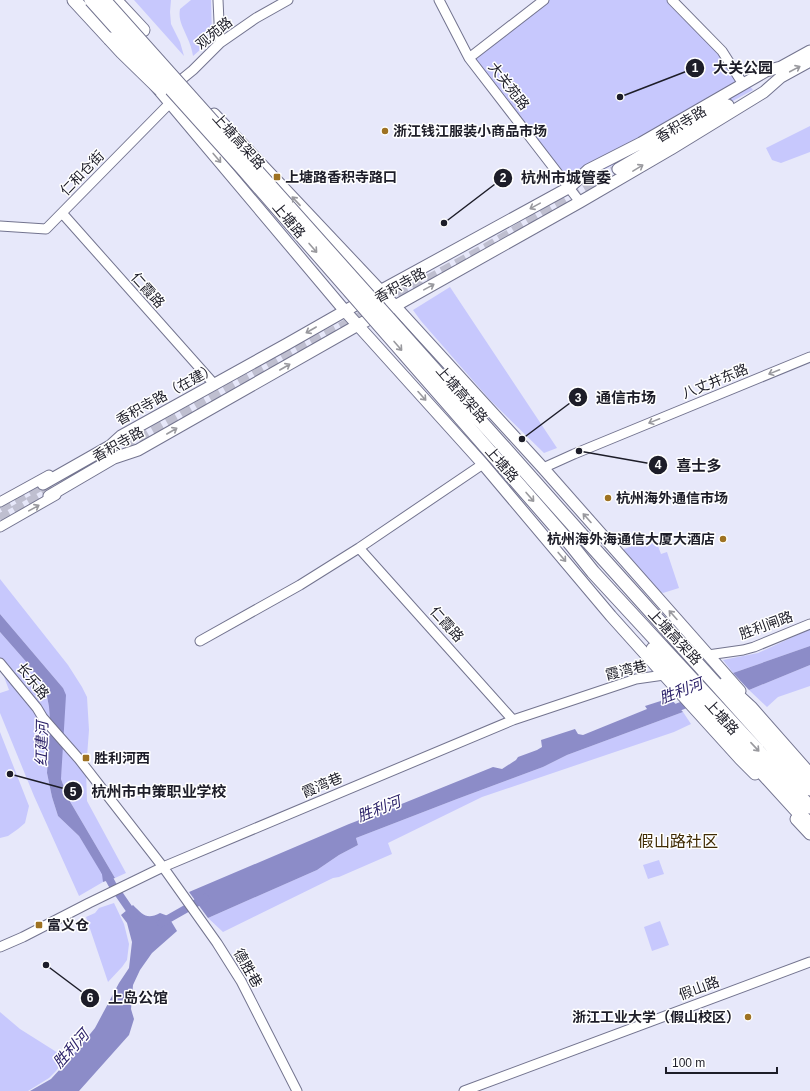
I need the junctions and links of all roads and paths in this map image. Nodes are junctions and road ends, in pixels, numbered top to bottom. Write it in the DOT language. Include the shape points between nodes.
graph roads {
  1 [pos="74,0"];
  2 [pos="82,0"];
  3 [pos="90,0"];
  4 [pos="104,0"];
  5 [pos="110,0"];
  6 [pos="115,0"];
  7 [pos="218,0"];
  8 [pos="288,0"];
  9 [pos="439,0"];
  10 [pos="544,0"];
  11 [pos="672,0"];
  12 [pos="220,43"];
  13 [pos="810,51"];
  14 [pos="469,58"];
  15 [pos="810,61"];
  16 [pos="781,72"];
  17 [pos="182,79"];
  18 [pos="743,84"];
  19 [pos="170,103"];
  20 [pos="617,167"];
  21 [pos="242,168"];
  22 [pos="270,186"];
  23 [pos="570,187"];
  24 [pos="580,202"];
  25 [pos="62,213"];
  26 [pos="0,226"];
  27 [pos="380,291"];
  28 [pos="395,306"];
  29 [pos="345,311"];
  30 [pos="358,325"];
  31 [pos="810,357"];
  32 [pos="214,384"];
  33 [pos="121,436"];
  34 [pos="138,450"];
  35 [pos="483,464"];
  36 [pos="543,468"];
  37 [pos="43,484"];
  38 [pos="49,496"];
  39 [pos="0,502"];
  40 [pos="0,527"];
  41 [pos="359,548"];
  42 [pos="612,570"];
  43 [pos="594,572"];
  44 [pos="810,624"];
  45 [pos="200,641"];
  46 [pos="708,654"];
  47 [pos="0,662"];
  48 [pos="664,675"];
  49 [pos="513,720"];
  50 [pos="810,770"];
  51 [pos="810,775"];
  52 [pos="810,789"];
  53 [pos="810,807"];
  54 [pos="810,825"];
  55 [pos="810,834"];
  56 [pos="163,867"];
  57 [pos="0,947"];
  58 [pos="810,962"];
  59 [pos="297,1091"];
  60 [pos="464,1091"];
  1 -- 21 [label="highway, bridge" via="122,52"];
  2 -- 19 [label="main road, 上塘路"];
  3 -- 21 [label="highway, 上塘高架路, bridge"];
  4 -- 22 [label="highway, 上塘高架路, bridge"];
  5 -- 17 [label="main road, 上塘路"];
  6 -- 22 [label="highway, bridge" via="194,87"];
  7 -- 12 [label="street"];
  8 -- 12 [label="street, 观苑路"];
  9 -- 14 [label="street, 大关苑路"];
  10 -- 14 [label="street"];
  11 -- 18 [label="street" via="722,51"];
  12 -- 17 [label="street, 观苑路"];
  13 -- 16 [label="main road, 香积寺路"];
  14 -- 23 [label="street, 大关苑路"];
  16 -- 15 [label="main road, 香积寺路, one-way"];
  16 -- 18 [label="main road, 香积寺路" via="766,71"];
  16 -- 20 [label="main road" via="768,76"];
  24 -- 16 [label="main road, 香积寺路, one-way" via="764,92"];
  27 -- 17 [label="main road, 上塘路, one-way"];
  18 -- 23 [label="main road, 香积寺路" via="641,143 588,170"];
  19 -- 25 [label="street, 仁和仓街"];
  19 -- 29 [label="main road, 上塘路, one-way"];
  21 -- 43 [label="highway, 上塘高架路, one-way, bridge"];
  22 -- 42 [label="highway, 上塘高架路, bridge"];
  23 -- 24 [label="street, 大关苑路"];
  23 -- 27 [label="main road, 香积寺路, one-way"];
  28 -- 24 [label="main road, 香积寺路, one-way"];
  25 -- 26 [label="street, 仁和仓街" via="46,229"];
  25 -- 32 [label="street, 仁霞路"];
  27 -- 28 [label="main road, 上塘路"];
  27 -- 29 [label="main road, 香积寺路"];
  28 -- 30 [label="main road, 香积寺路"];
  28 -- 36 [label="main road, 上塘路"];
  29 -- 30 [label="main road, 上塘路"];
  29 -- 32 [label="main road, 香积寺路（在建）, one-way"];
  34 -- 30 [label="main road, 香积寺路, one-way"];
  30 -- 35 [label="main road, 上塘路, one-way"];
  31 -- 36 [label="street, 八丈井东路, one-way"];
  32 -- 33 [label="main road, 香积寺路（在建）"];
  33 -- 37 [label="main road" via="110,446"];
  33 -- 39 [label="street, 香积寺路（在建）"];
  34 -- 38 [label="main road" via="114,458"];
  40 -- 34 [label="street, 香积寺路, one-way"];
  35 -- 41 [label="street"];
  35 -- 48 [label="main road, 上塘路, one-way"];
  46 -- 36 [label="main road, 上塘路, one-way"];
  41 -- 45 [label="street" via="300,585"];
  41 -- 49 [label="street, 仁霞路"];
  42 -- 51 [label="highway" via="652,606 713,672 751,708"];
  42 -- 52 [label="highway, 上塘高架路"];
  43 -- 53 [label="highway, 上塘高架路, one-way"];
  43 -- 54 [label="highway" via="623,614"];
  44 -- 46 [label="street, 胜利闸路" via="754,647"];
  46 -- 50 [label="main road, 上塘路"];
  47 -- 56 [label="street, 长乐路"];
  48 -- 49 [label="street, 霞湾巷" via="636,679"];
  48 -- 55 [label="main road, 上塘路"];
  49 -- 56 [label="street, 霞湾巷"];
  56 -- 57 [label="street, 霞湾巷"];
  56 -- 59 [label="street, 德胜巷" via="241,981"];
  58 -- 60 [label="street, 假山路"];
}
